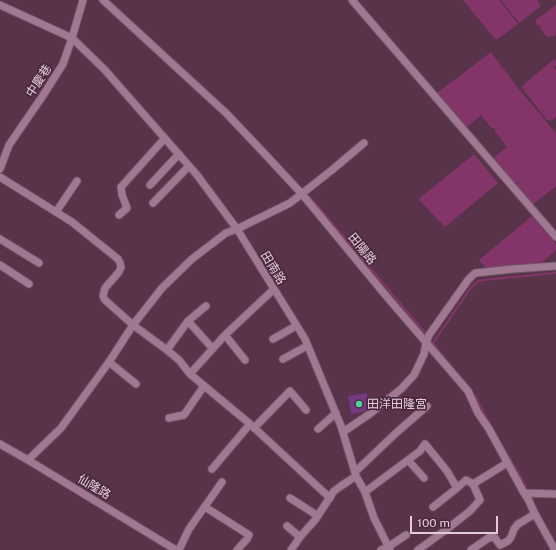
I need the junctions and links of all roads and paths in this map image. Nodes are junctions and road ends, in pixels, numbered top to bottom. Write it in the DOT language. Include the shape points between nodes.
graph roads {
  1 [pos="83,0"];
  2 [pos="103,0"];
  3 [pos="352,0"];
  4 [pos="0,5"];
  5 [pos="72,38"];
  6 [pos="165,138"];
  7 [pos="364,143"];
  8 [pos="179,154"];
  9 [pos="189,166"];
  10 [pos="0,169"];
  11 [pos="0,177"];
  12 [pos="77,181"];
  13 [pos="150,186"];
  14 [pos="302,194"];
  15 [pos="153,203"];
  16 [pos="56,212"];
  17 [pos="119,215"];
  18 [pos="237,229"];
  19 [pos="556,237"];
  20 [pos="0,239"];
  21 [pos="39,263"];
  22 [pos="0,266"];
  23 [pos="556,266"];
  24 [pos="29,284"];
  25 [pos="274,290"];
  26 [pos="206,306"];
  27 [pos="188,321"];
  28 [pos="134,325"];
  29 [pos="296,326"];
  30 [pos="225,335"];
  31 [pos="428,339"];
  32 [pos="273,340"];
  33 [pos="307,346"];
  34 [pos="212,349"];
  35 [pos="167,350"];
  36 [pos="283,359"];
  37 [pos="245,360"];
  38 [pos="109,362"];
  39 [pos="190,374"];
  40 [pos="136,384"];
  41 [pos="204,386"];
  42 [pos="427,406"];
  43 [pos="306,410"];
  44 [pos="336,413"];
  45 [pos="170,418"];
  46 [pos="252,426"];
  47 [pos="318,429"];
  48 [pos="343,432"];
  49 [pos="0,444"];
  50 [pos="28,460"];
  51 [pos="408,460"];
  52 [pos="507,463"];
  53 [pos="212,469"];
  54 [pos="356,474"];
  55 [pos="424,478"];
  56 [pos="222,482"];
  57 [pos="473,484"];
  58 [pos="458,488"];
  59 [pos="364,492"];
  60 [pos="524,493"];
  61 [pos="556,494"];
  62 [pos="290,498"];
  63 [pos="330,498"];
  64 [pos="205,507"];
  65 [pos="433,507"];
  66 [pos="535,514"];
  67 [pos="318,516"];
  68 [pos="287,526"];
  69 [pos="406,535"];
  70 [pos="300,537"];
  71 [pos="389,549"];
  72 [pos="178,550"];
  73 [pos="237,550"];
  74 [pos="291,550"];
  75 [pos="381,550"];
  76 [pos="418,550"];
  77 [pos="470,550"];
  78 [pos="555,550"];
  1 -- 5 [label="street, 中慶巷"];
  2 -- 14 [label="street, 田陽路" via="226,113"];
  3 -- 19 [label="street"];
  4 -- 5 [label="street, 田南路"];
  5 -- 6 [label="street, 田南路" via="104,69"];
  5 -- 10 [label="street, 中慶巷" via="63,64 9,145"];
  6 -- 8 [label="street, 田南路"];
  6 -- 17 [label="street" via="121,187 127,208"];
  7 -- 14 [label="street"];
  8 -- 9 [label="street, 田南路"];
  8 -- 13 [label="street"];
  9 -- 15 [label="street"];
  9 -- 18 [label="street, 田南路"];
  11 -- 16 [label="street"];
  12 -- 16 [label="street"];
  14 -- 18 [label="street" via="290,203"];
  14 -- 31 [label="street, 田陽路" via="387,297"];
  16 -- 28 [label="street" via="118,259 121,267 119,272 105,288 103,296"];
  18 -- 25 [label="street, 田南路"];
  18 -- 28 [label="street" via="226,233 192,259 162,288"];
  20 -- 21 [label="street"];
  22 -- 24 [label="street"];
  23 -- 31 [label="street" via="475,273"];
  25 -- 29 [label="street, 田南路"];
  25 -- 30 [label="street"];
  26 -- 27 [label="street"];
  27 -- 34 [label="street"];
  27 -- 35 [label="street"];
  28 -- 35 [label="street"];
  28 -- 38 [label="street"];
  29 -- 32 [label="street"];
  29 -- 33 [label="street, 田南路"];
  30 -- 34 [label="street"];
  30 -- 37 [label="street"];
  31 -- 48 [label="street" via="414,375 401,389"];
  31 -- 52 [label="street, 田陽路" via="468,391"];
  33 -- 36 [label="street"];
  33 -- 44 [label="street, 田南路"];
  34 -- 39 [label="street"];
  35 -- 39 [label="street"];
  38 -- 40 [label="street"];
  38 -- 50 [label="street" via="61,428"];
  39 -- 41 [label="street"];
  41 -- 45 [label="street" via="184,415"];
  41 -- 46 [label="street"];
  42 -- 54 [label="street"];
  43 -- 46 [label="street" via="290,391"];
  44 -- 47 [label="street"];
  44 -- 48 [label="street, 田南路"];
  46 -- 53 [label="street"];
  46 -- 63 [label="street"];
  48 -- 54 [label="street, 田南路"];
  49 -- 50 [label="street, 仙隆路"];
  50 -- 72 [label="street, 仙隆路"];
  51 -- 55 [label="street"];
  51 -- 58 [label="street" via="425,444"];
  51 -- 59 [label="street"];
  52 -- 57 [label="street"];
  52 -- 60 [label="street, 田陽路"];
  54 -- 59 [label="street, 田南路"];
  54 -- 63 [label="street"];
  56 -- 64 [label="street"];
  57 -- 58 [label="street" via="466,480"];
  57 -- 76 [label="street" via="480,500"];
  58 -- 65 [label="street"];
  59 -- 71 [label="street, 田南路"];
  60 -- 61 [label="street"];
  60 -- 66 [label="street, 田陽路"];
  62 -- 67 [label="street"];
  63 -- 67 [label="street"];
  64 -- 72 [label="street"];
  64 -- 73 [label="street" via="248,535"];
  66 -- 77 [label="street" via="518,524 512,537 505,543 500,545 495,538 490,537"];
  66 -- 78 [label="street, 田陽路"];
  67 -- 70 [label="street"];
  68 -- 70 [label="street"];
  69 -- 71 [label="street"];
  70 -- 74 [label="street"];
  71 -- 75 [label="street"];
}
